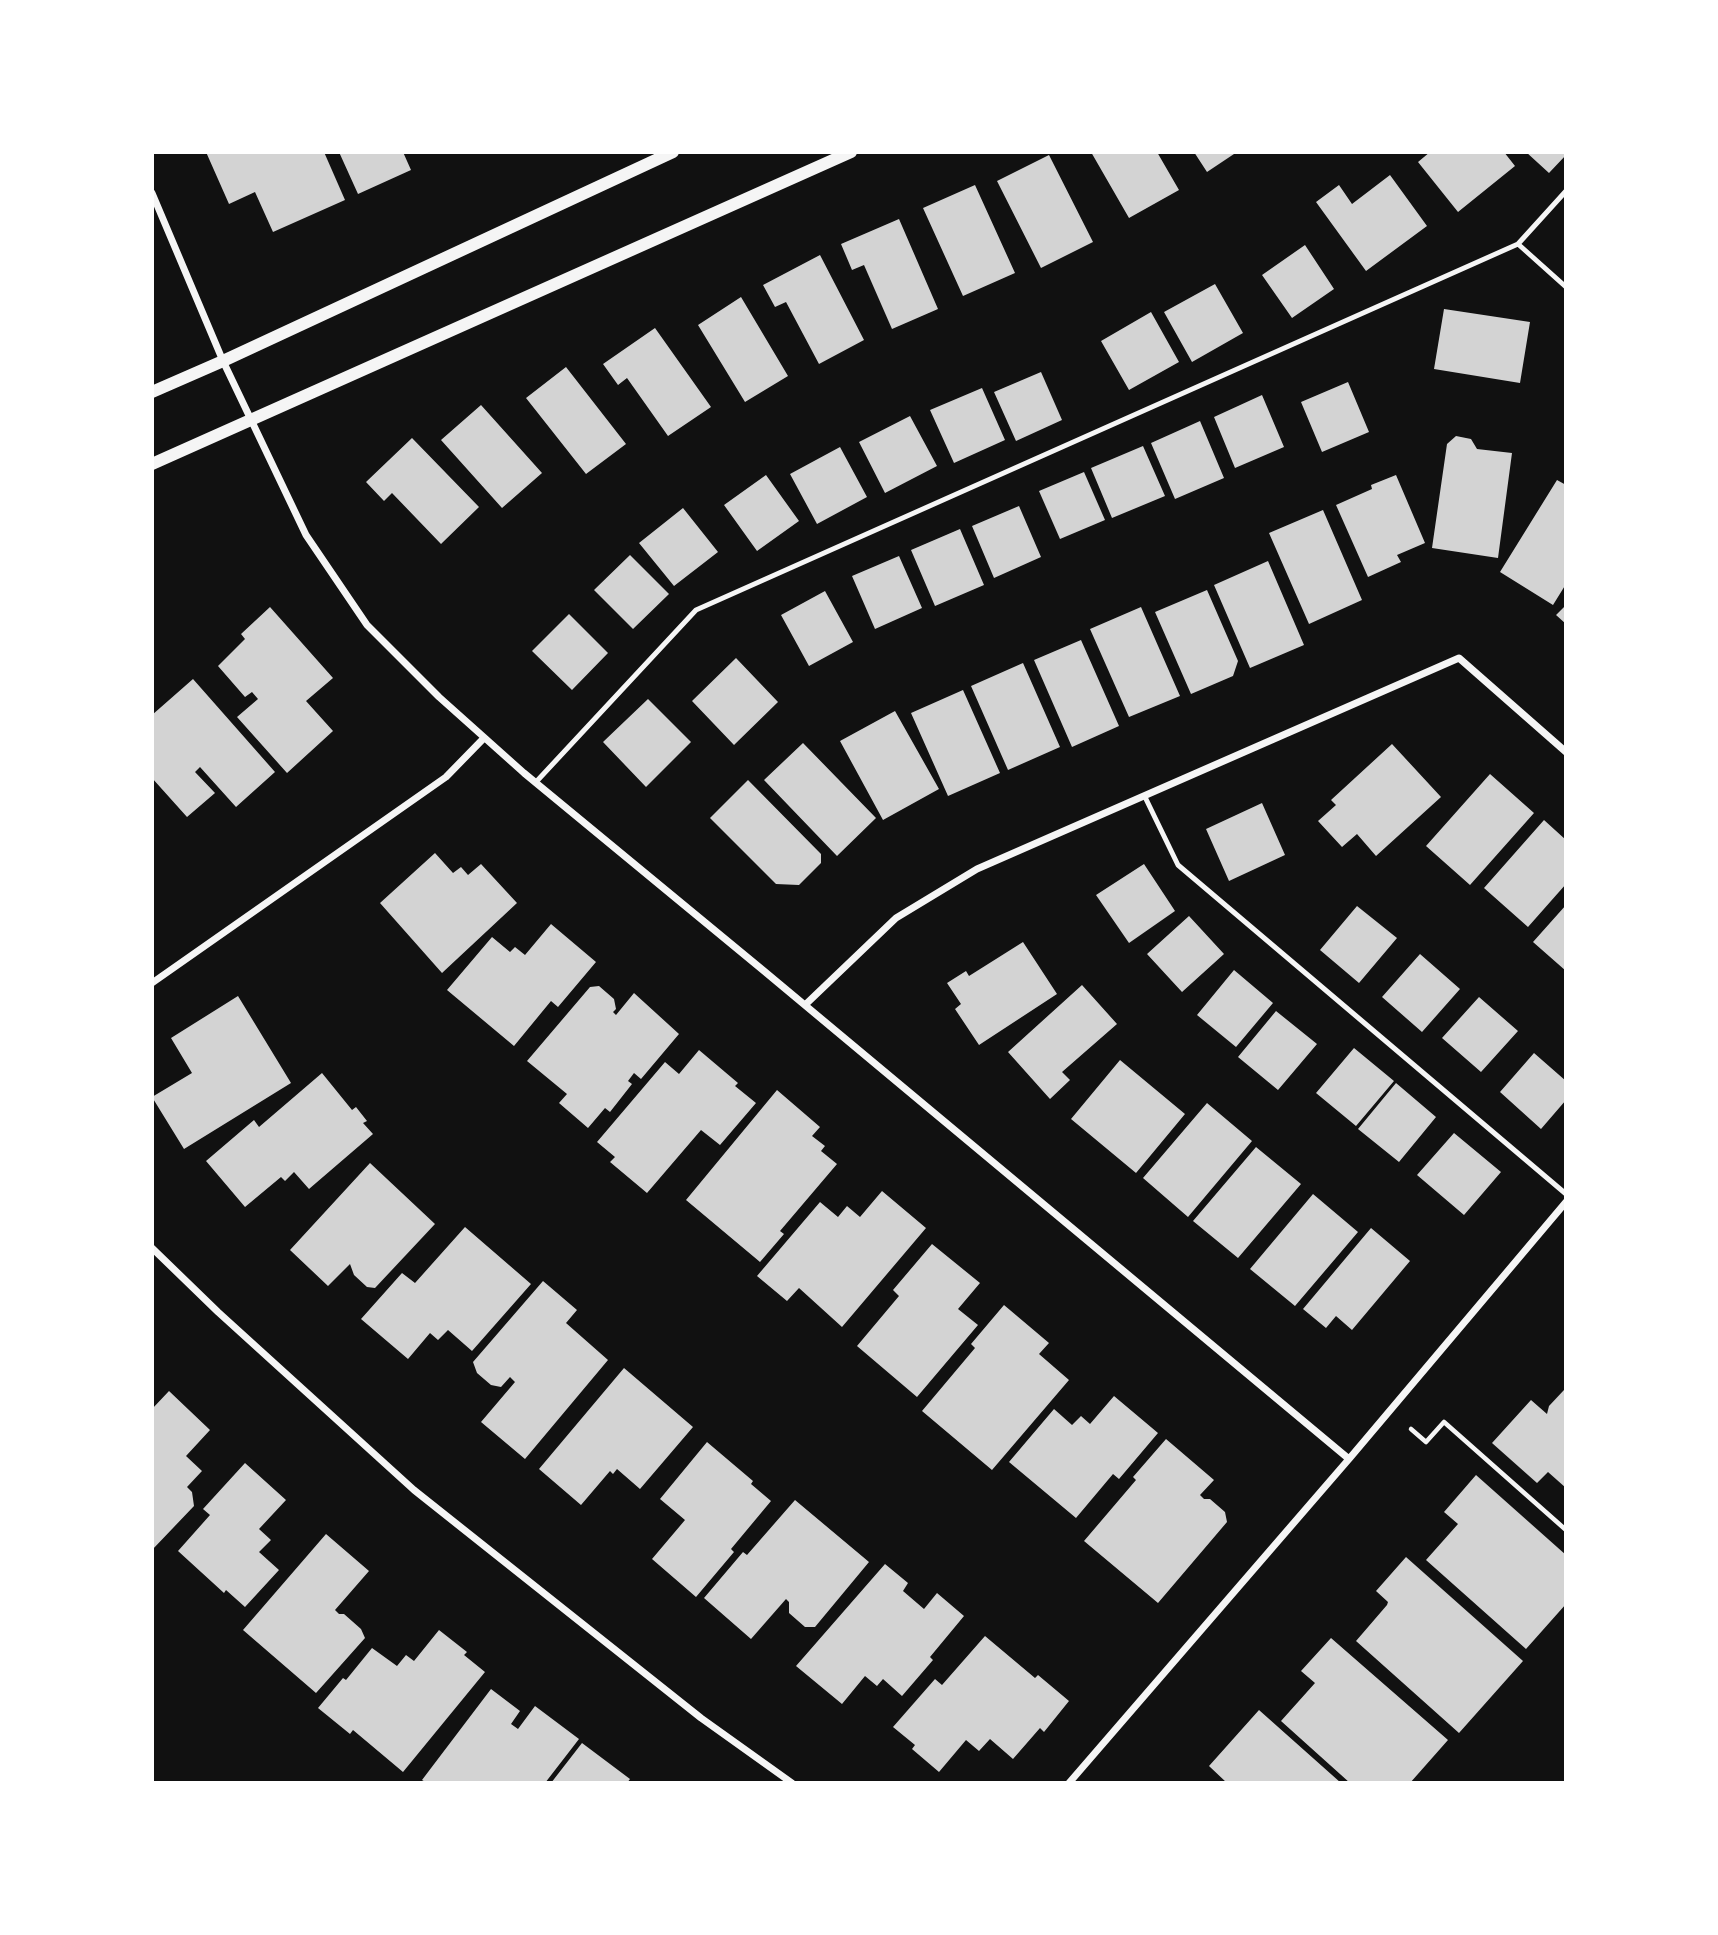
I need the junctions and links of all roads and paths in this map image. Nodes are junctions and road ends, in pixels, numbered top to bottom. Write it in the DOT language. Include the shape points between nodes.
graph roads {
  1 [pos="673,152"];
  2 [pos="851,152"];
  3 [pos="1566,191"];
  4 [pos="152,193"];
  5 [pos="1518,244"];
  6 [pos="1566,287"];
  7 [pos="223,361"];
  8 [pos="152,392"];
  9 [pos="250,419"];
  10 [pos="152,464"];
  11 [pos="484,738"];
  12 [pos="1566,752"];
  13 [pos="536,782"];
  14 [pos="1145,797"];
  15 [pos="152,983"];
  16 [pos="805,1005"];
  17 [pos="1566,1194"];
  18 [pos="1566,1202"];
  19 [pos="152,1248"];
  20 [pos="1389,1410"];
  21 [pos="1349,1459"];
  22 [pos="1566,1530"];
  23 [pos="792,1783"];
  24 [pos="1069,1783"];
  1 -- 7 [label="street"];
  2 -- 9 [label="street"];
  3 -- 5 [label="lane"];
  4 -- 7 [label="street"];
  5 -- 6 [label="lane"];
  5 -- 13 [label="lane" via="696,610"];
  7 -- 8 [label="street"];
  7 -- 9 [label="street"];
  9 -- 10 [label="street"];
  9 -- 11 [label="street" via="306,536 367,625"];
  11 -- 13 [label="street"];
  11 -- 15 [label="street" via="446,777"];
  12 -- 14 [label="street" via="1459,658"];
  13 -- 16 [label="street"];
  14 -- 16 [label="street" via="977,869 896,918"];
  14 -- 17 [label="lane" via="1178,865"];
  16 -- 21 [label="street"];
  18 -- 20 [label="street"];
  19 -- 23 [label="street" via="414,1490 701,1718"];
  20 -- 21 [label="street"];
  20 -- 22 [label="path" via="1426,1442 1444,1422"];
  21 -- 24 [label="street"];
}
